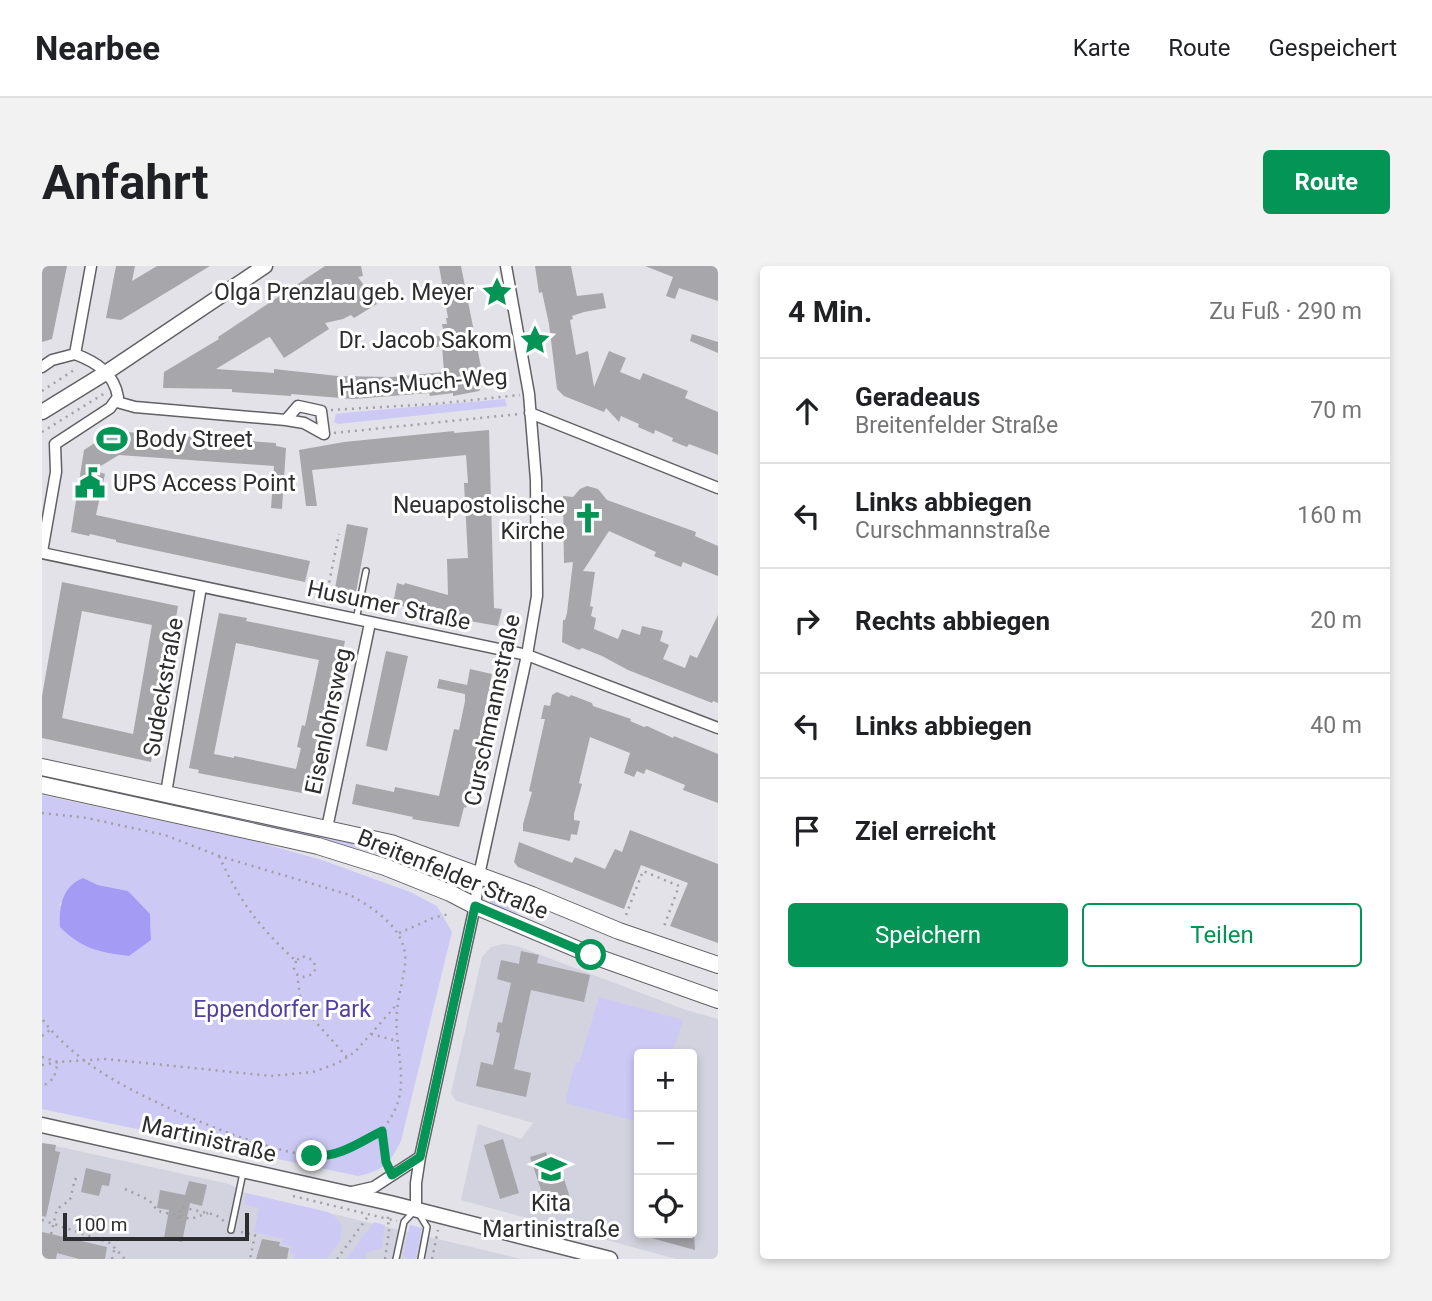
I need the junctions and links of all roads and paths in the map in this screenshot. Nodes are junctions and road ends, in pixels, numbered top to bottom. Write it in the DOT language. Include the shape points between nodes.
graph roads {
  1 [pos="91,266"];
  2 [pos="265,266"];
  3 [pos="506,266"];
  4 [pos="75,354"];
  5 [pos="90,360"];
  6 [pos="42,367"];
  7 [pos="107,372"];
  8 [pos="117,386"];
  9 [pos="42,391"];
  10 [pos="529,394"];
  11 [pos="117,402"];
  12 [pos="321,411"];
  13 [pos="42,412"];
  14 [pos="530,413"];
  15 [pos="286,420"];
  16 [pos="324,434"];
  17 [pos="47,440"];
  18 [pos="718,488"];
  19 [pos="338,534"];
  20 [pos="42,552"];
  21 [pos="366,571"];
  22 [pos="201,587"];
  23 [pos="323,613"];
  24 [pos="356,620"];
  25 [pos="370,623"];
  26 [pos="527,655"];
  27 [pos="718,728"];
  28 [pos="42,767"];
  29 [pos="42,785"];
  30 [pos="166,793"];
  31 [pos="42,813"];
  32 [pos="327,828"];
  33 [pos="219,856"];
  34 [pos="479,875"];
  35 [pos="475,906"];
  36 [pos="449,914"];
  37 [pos="626,915"];
  38 [pos="663,929"];
  39 [pos="399,933"];
  40 [pos="296,961"];
  41 [pos="718,965"];
  42 [pos="298,974"];
  43 [pos="718,1000"];
  44 [pos="398,1003"];
  45 [pos="42,1019"];
  46 [pos="50,1030"];
  47 [pos="371,1034"];
  48 [pos="42,1037"];
  49 [pos="397,1041"];
  50 [pos="42,1057"];
  51 [pos="347,1057"];
  52 [pos="83,1060"];
  53 [pos="58,1062"];
  54 [pos="42,1065"];
  55 [pos="42,1087"];
  56 [pos="42,1125"];
  57 [pos="382,1131"];
  58 [pos="250,1140"];
  59 [pos="420,1157"];
  60 [pos="244,1170"];
  61 [pos="392,1175"];
  62 [pos="80,1180"];
  63 [pos="125,1189"];
  64 [pos="344,1193"];
  65 [pos="193,1204"];
  66 [pos="192,1209"];
  67 [pos="416,1209"];
  68 [pos="208,1213"];
  69 [pos="369,1215"];
  70 [pos="178,1218"];
  71 [pos="388,1219"];
  72 [pos="42,1220"];
  73 [pos="52,1223"];
  74 [pos="230,1230"];
  75 [pos="438,1230"];
  76 [pos="51,1234"];
  77 [pos="115,1247"];
  78 [pos="251,1254"];
  79 [pos="257,1255"];
  80 [pos="112,1259"];
  81 [pos="125,1259"];
  82 [pos="250,1259"];
  83 [pos="337,1259"];
  84 [pos="384,1259"];
  85 [pos="396,1259"];
  86 [pos="421,1259"];
  87 [pos="432,1259"];
  88 [pos="610,1259"];
  1 -- 4 [label="street"];
  2 -- 7 [label="street"];
  3 -- 10 [label="street, Curschmannstraße"];
  4 -- 5 [label="street"];
  4 -- 6 [label="street"];
  5 -- 7 [label="street"];
  5 -- 9 [label="path"];
  7 -- 8 [label="street"];
  7 -- 13 [label="street"];
  8 -- 11 [label="street"];
  8 -- 17 [label="path"];
  10 -- 12 [label="path, Hans-Much-Weg"];
  10 -- 14 [label="street, Curschmannstraße"];
  11 -- 15 [label="street, Hans-Much-Weg"];
  11 -- 17 [label="street"];
  12 -- 15 [label="street, Hans-Much-Weg" via="298,406"];
  12 -- 16 [label="street, Hans-Much-Weg"];
  14 -- 16 [label="path, Hans-Much-Weg"];
  14 -- 18 [label="street"];
  14 -- 26 [label="street, Curschmannstraße" via="537,596"];
  15 -- 16 [label="street, Hans-Much-Weg"];
  17 -- 20 [label="street" via="56,472"];
  19 -- 23 [label="path"];
  20 -- 22 [label="street, Husumer Straße"];
  21 -- 24 [label="lane"];
  22 -- 23 [label="street, Husumer Straße"];
  22 -- 30 [label="street, Sudeckstraße"];
  23 -- 24 [label="street, Husumer Straße"];
  24 -- 25 [label="street, Husumer Straße"];
  25 -- 26 [label="street, Husumer Straße"];
  25 -- 32 [label="street, Eisenlohrsweg"];
  26 -- 27 [label="street, Husumer Straße"];
  26 -- 34 [label="street, Curschmannstraße"];
  28 -- 30 [label="main road, Breitenfelder Straße"];
  29 -- 35 [label="main road, Breitenfelder Straße" via="318,846 384,867"];
  30 -- 32 [label="main road, Breitenfelder Straße"];
  31 -- 33 [label="path" via="165,835"];
  32 -- 34 [label="main road, Breitenfelder Straße" via="391,843"];
  33 -- 39 [label="path" via="350,895"];
  33 -- 40 [label="path" via="245,907"];
  34 -- 35 [label="street, Curschmannstraße"];
  34 -- 41 [label="main road, Breitenfelder Straße"];
  35 -- 43 [label="main road, Breitenfelder Straße" via="591,955"];
  35 -- 59 [label="street, Curschmannstraße"];
  36 -- 39 [label="path"];
  37 -- 38 [label="path" via="643,871 679,886"];
  39 -- 44 [label="path" via="405,963"];
  40 -- 42 [label="path"];
  40 -- 42 [label="path" via="306,956 316,965 310,976"];
  42 -- 51 [label="path" via="306,1011"];
  44 -- 47 [label="path"];
  44 -- 49 [label="path"];
  45 -- 46 [label="path"];
  46 -- 48 [label="path"];
  46 -- 52 [label="path"];
  47 -- 49 [label="path"];
  47 -- 51 [label="path"];
  49 -- 57 [label="path" via="403,1084"];
  50 -- 53 [label="path"];
  51 -- 52 [label="path" via="313,1072 281,1076"];
  52 -- 53 [label="path"];
  52 -- 58 [label="path" via="160,1103"];
  53 -- 54 [label="path"];
  53 -- 55 [label="path" via="54,1078"];
  56 -- 60 [label="street, Martinistraße"];
  57 -- 58 [label="path" via="354,1148 325,1156"];
  57 -- 61 [label="path"];
  58 -- 60 [label="path"];
  59 -- 61 [label="street"];
  59 -- 67 [label="street, Curschmannstraße"];
  60 -- 64 [label="street, Martinistraße"];
  60 -- 74 [label="lane"];
  61 -- 64 [label="street" via="374,1187"];
  62 -- 73 [label="path" via="75,1179 70,1200 57,1209"];
  63 -- 70 [label="path"];
  64 -- 67 [label="street, Martinistraße"];
  65 -- 66 [label="path"];
  66 -- 68 [label="path"];
  66 -- 70 [label="path" via="179,1205"];
  67 -- 85 [label="lane" via="404,1222"];
  67 -- 86 [label="lane" via="426,1227"];
  67 -- 88 [label="street, Martinistraße"];
  68 -- 70 [label="path"];
  68 -- 74 [label="path"];
  69 -- 83 [label="path"];
  71 -- 84 [label="path"];
  72 -- 73 [label="path"];
  73 -- 76 [label="path"];
  73 -- 77 [label="path"];
  74 -- 78 [label="path" via="255,1235"];
  75 -- 87 [label="path"];
  77 -- 80 [label="path"];
  77 -- 81 [label="path"];
  78 -- 79 [label="path"];
  78 -- 82 [label="path"];
}
